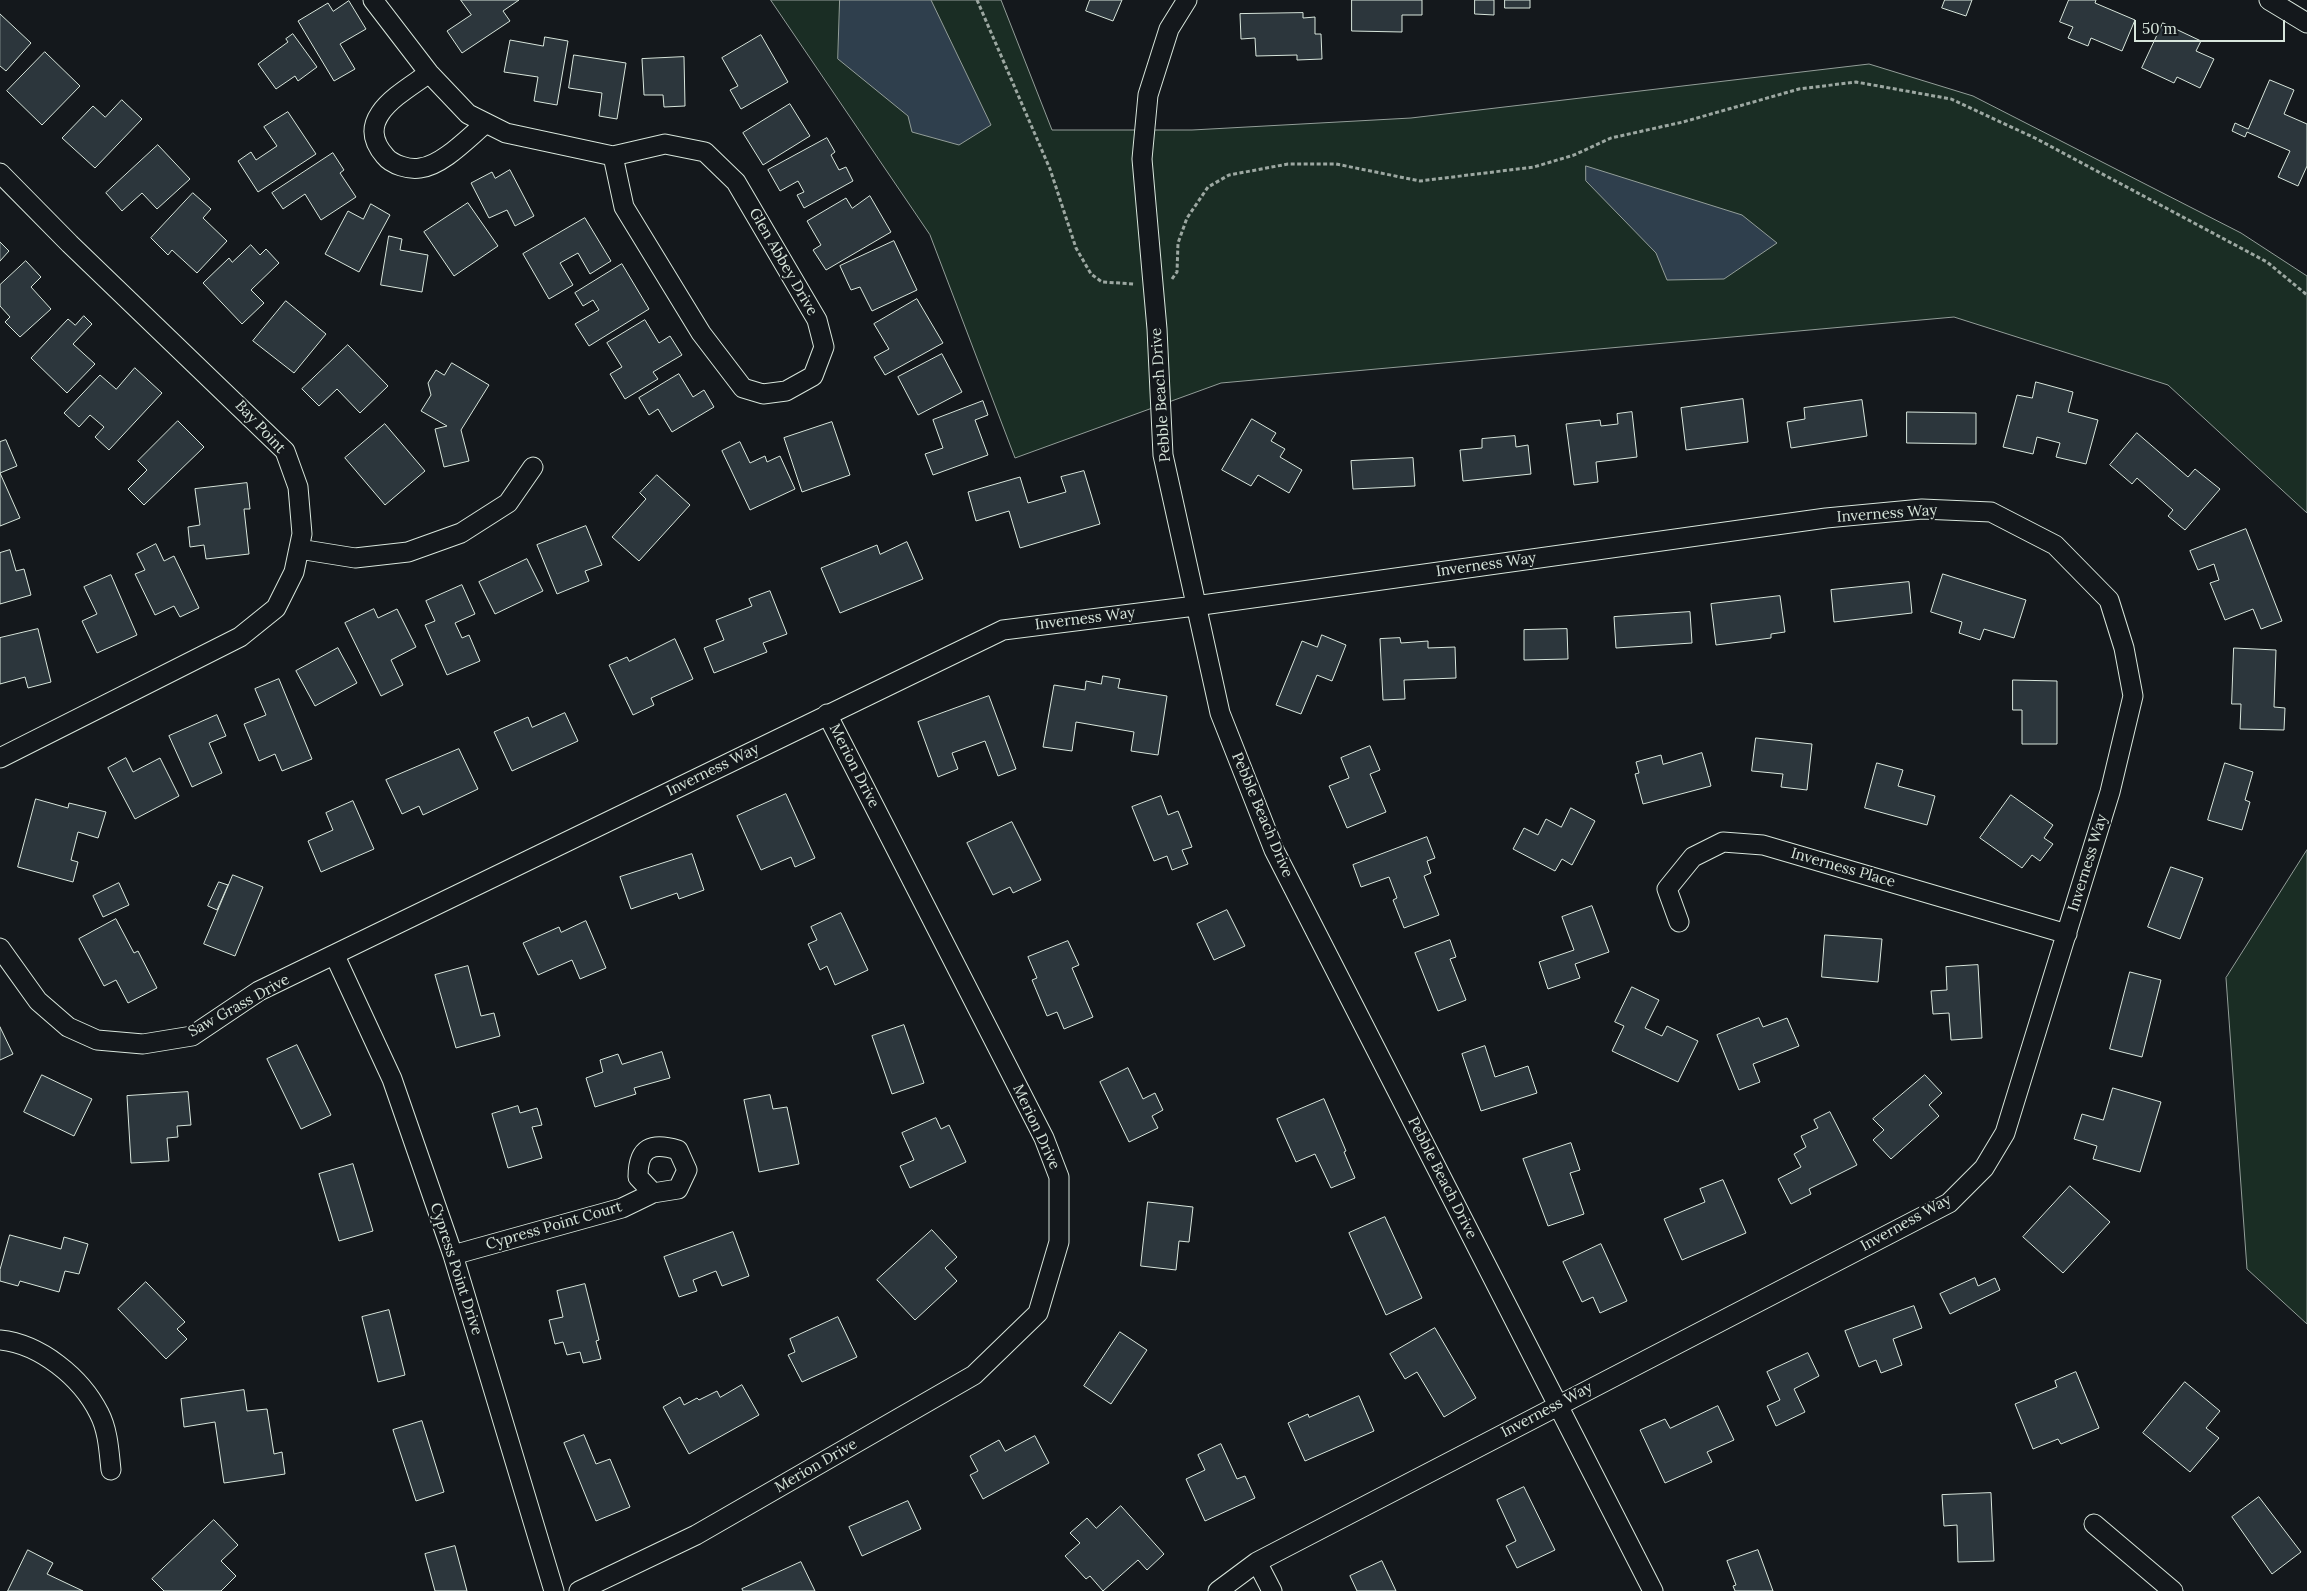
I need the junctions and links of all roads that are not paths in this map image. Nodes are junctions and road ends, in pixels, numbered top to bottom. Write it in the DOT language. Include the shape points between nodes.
graph roads {
  1 [pos="373,0"];
  2 [pos="1187,0"];
  3 [pos="2269,0"];
  4 [pos="2307,23"];
  5 [pos="429,73"];
  6 [pos="486,123"];
  7 [pos="613,156"];
  8 [pos="0,173"];
  9 [pos="533,467"];
  10 [pos="299,550"];
  11 [pos="1195,606"];
  12 [pos="827,714"];
  13 [pos="0,758"];
  14 [pos="1679,922"];
  15 [pos="2067,934"];
  16 [pos="0,948"];
  17 [pos="335,956"];
  18 [pos="653,1193"];
  19 [pos="453,1255"];
  20 [pos="0,1340"];
  21 [pos="1558,1405"];
  22 [pos="111,1470"];
  23 [pos="2094,1524"];
  24 [pos="1257,1562"];
  25 [pos="554,1591"];
  26 [pos="579,1591"];
  27 [pos="1218,1591"];
  28 [pos="1272,1591"];
  29 [pos="1653,1591"];
  30 [pos="2173,1591"];
  1 -- 5 [label="street, Glen Abbey Drive"];
  2 -- 11 [label="street, Pebble Beach Drive" via="1169,30 1148,96 1142,159 1163,455"];
  3 -- 4 [label="street"];
  5 -- 6 [label="street, Glen Abbey Drive" via="468,114"];
  5 -- 6 [label="street" via="385,106 373,128 375,141 386,158 402,166 421,168 441,160"];
  6 -- 7 [label="street, Glen Abbey Drive" via="506,133"];
  7 -- 7 [label="street, Glen Abbey Drive" via="624,207 701,333 743,388 763,394 786,391 813,376 824,347 817,320 736,182 705,152 665,144"];
  8 -- 10 [label="street, Bay Point" via="285,450 298,487 302,534"];
  9 -- 10 [label="street" via="508,503 461,533 408,552 355,558"];
  10 -- 13 [label="street, Bay Point" via="294,572 276,608 240,637"];
  11 -- 12 [label="street, Inverness Way" via="1003,630"];
  11 -- 15 [label="street, Inverness Way" via="1826,518 1922,510 1992,512 2055,546 2109,600 2124,648 2133,696 2110,792"];
  11 -- 21 [label="street, Pebble Beach Drive" via="1220,713 1274,850"];
  12 -- 17 [label="street, Inverness Way"];
  12 -- 26 [label="street, Merion Drive" via="1044,1138 1059,1177 1059,1242 1038,1313 974,1375 696,1535"];
  14 -- 15 [label="street, Inverness Place" via="1667,889 1693,858 1723,842 1764,845"];
  15 -- 21 [label="street, Inverness Way" via="2005,1133 1984,1168 1949,1203"];
  16 -- 17 [label="street, Saw Grass Drive" via="38,1001 68,1027 97,1040 143,1044 192,1036 259,991"];
  17 -- 19 [label="street, Cypress Point Drive" via="392,1079"];
  18 -- 19 [label="street, Cypress Point Court" via="622,1208"];
  19 -- 25 [label="street, Cypress Point Drive"];
  20 -- 22 [label="street" via="16,1342 51,1360 77,1381 100,1414 108,1439"];
  21 -- 24 [label="street, Inverness Way"];
  21 -- 29 [label="street, Pebble Beach Drive"];
  23 -- 30 [label="street"];
  24 -- 27 [label="street, Inverness Way"];
  24 -- 28 [label="street"];
}
